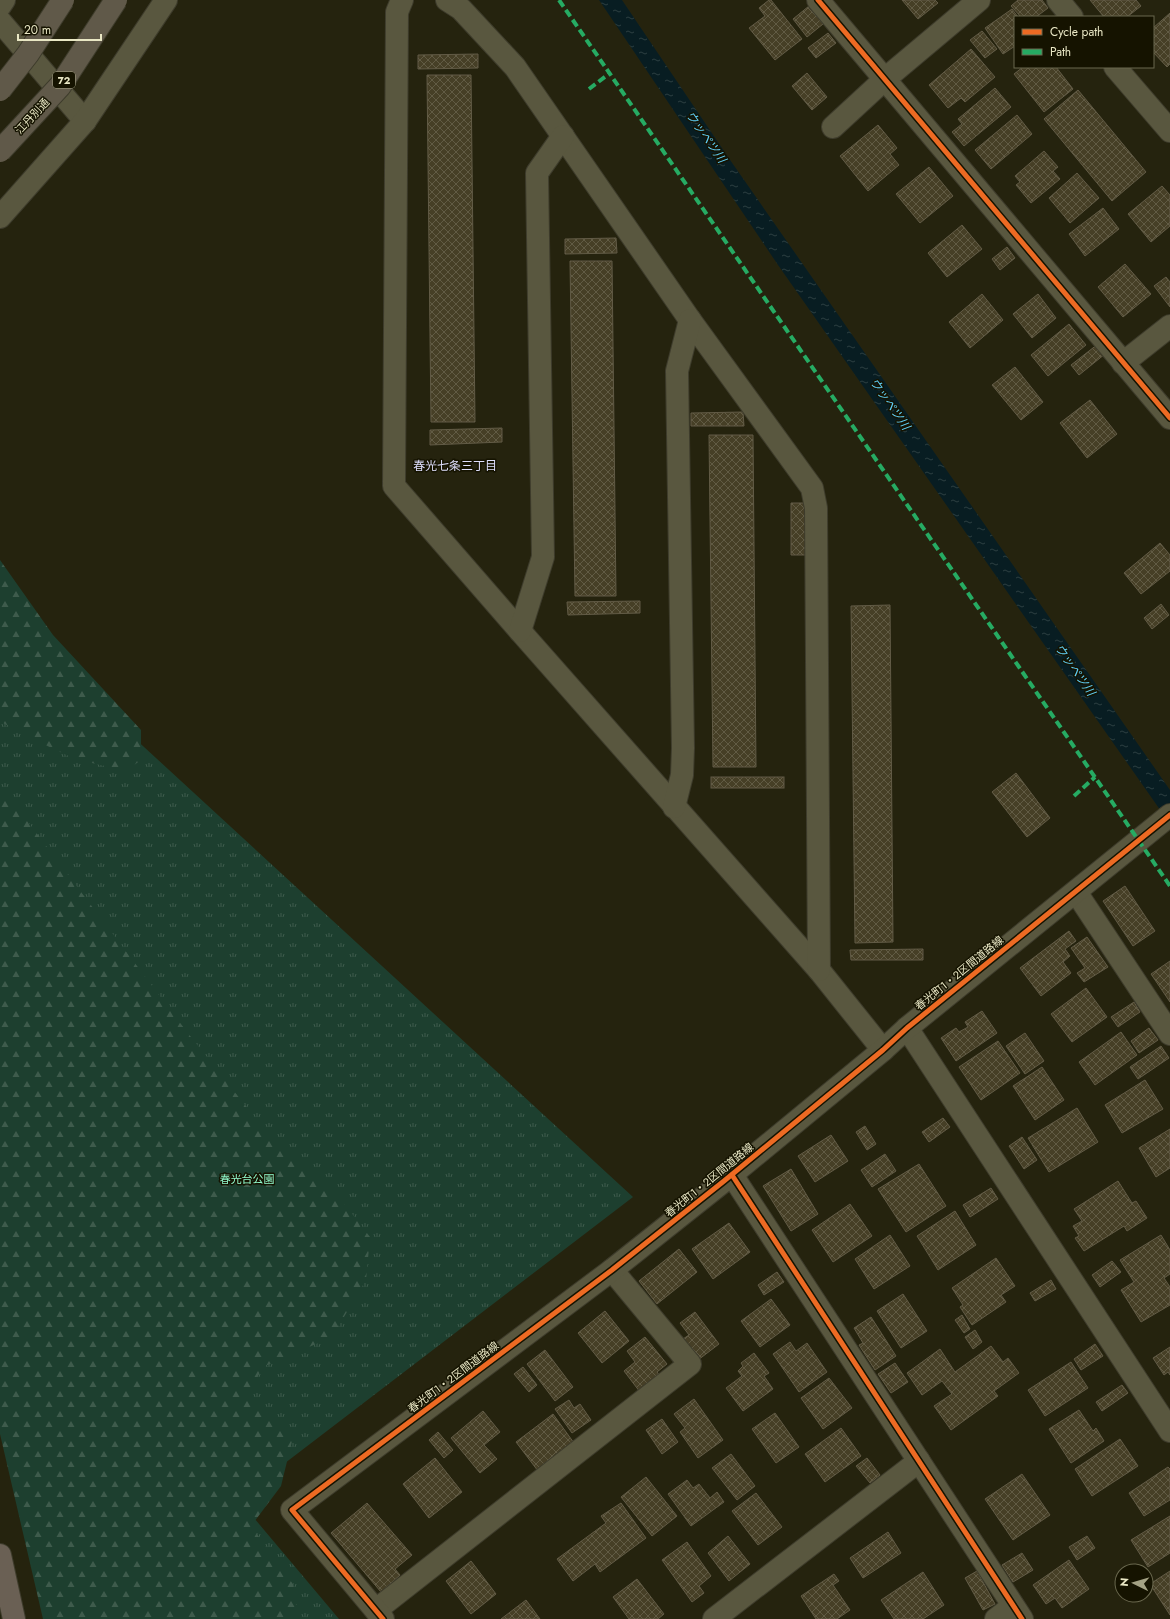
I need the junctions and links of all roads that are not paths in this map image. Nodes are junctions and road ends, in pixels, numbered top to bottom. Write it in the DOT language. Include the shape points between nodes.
graph roads {
  1 [pos="4,0"];
  2 [pos="63,0"];
  3 [pos="116,0"];
  4 [pos="166,0"];
  5 [pos="402,0"];
  6 [pos="447,0"];
  7 [pos="818,0"];
  8 [pos="979,0"];
  9 [pos="1058,0"];
  10 [pos="0,6"];
  11 [pos="1071,16"];
  12 [pos="0,21"];
  13 [pos="1116,68"];
  14 [pos="885,79"];
  15 [pos="0,90"];
  16 [pos="85,121"];
  17 [pos="833,127"];
  18 [pos="1170,131"];
  19 [pos="563,136"];
  20 [pos="0,151"];
  21 [pos="0,217"];
  22 [pos="690,320"];
  23 [pos="1170,326"];
  24 [pos="1123,363"];
  25 [pos="1170,418"];
  26 [pos="520,631"];
  27 [pos="674,807"];
  28 [pos="1170,816"];
  29 [pos="1076,892"];
  30 [pos="819,970"];
  31 [pos="907,1028"];
  32 [pos="1170,1034"];
  33 [pos="883,1050"];
  34 [pos="732,1175"];
  35 [pos="612,1270"];
  36 [pos="1170,1430"];
  37 [pos="919,1461"];
  38 [pos="0,1555"];
  39 [pos="1018,1612"];
  40 [pos="380,1615"];
  41 [pos="14,1619"];
  42 [pos="714,1619"];
  43 [pos="996,1619"];
  1 -- 10 [label="street"];
  2 -- 15 [label="main road, bridge" via="28,54"];
  3 -- 20 [label="main road, 江丹別通 / 72, bridge" via="60,86"];
  4 -- 16 [label="street"];
  5 -- 26 [label="street" via="397,12 394,486"];
  6 -- 19 [label="street" via="460,9 515,67"];
  7 -- 14 [label="street"];
  8 -- 14 [label="street"];
  9 -- 11 [label="street"];
  12 -- 16 [label="street"];
  13 -- 18 [label="street"];
  14 -- 17 [label="street"];
  14 -- 24 [label="street"];
  16 -- 21 [label="street"];
  19 -- 22 [label="street"];
  19 -- 26 [label="street" via="537,173 543,557"];
  22 -- 27 [label="street" via="677,370 683,748 682,775"];
  22 -- 30 [label="street" via="812,488 816,508"];
  23 -- 24 [label="street"];
  24 -- 25 [label="street"];
  26 -- 27 [label="street"];
  27 -- 30 [label="street"];
  28 -- 29 [label="street, 春光町1・2区間道路線"];
  29 -- 31 [label="street, 春光町1・2区間道路線"];
  29 -- 32 [label="street"];
  30 -- 33 [label="street"];
  31 -- 33 [label="street, 春光町1・2区間道路線"];
  31 -- 36 [label="street"];
  33 -- 34 [label="street, 春光町1・2区間道路線"];
  34 -- 35 [label="street, 春光町1・2区間道路線"];
  34 -- 37 [label="street"];
  35 -- 40 [label="street" via="690,1364"];
  35 -- 40 [label="street, 春光町1・2区間道路線" via="292,1510"];
  37 -- 39 [label="street"];
  37 -- 42 [label="street"];
  38 -- 41 [label="highway"];
  39 -- 43 [label="street"];
}
